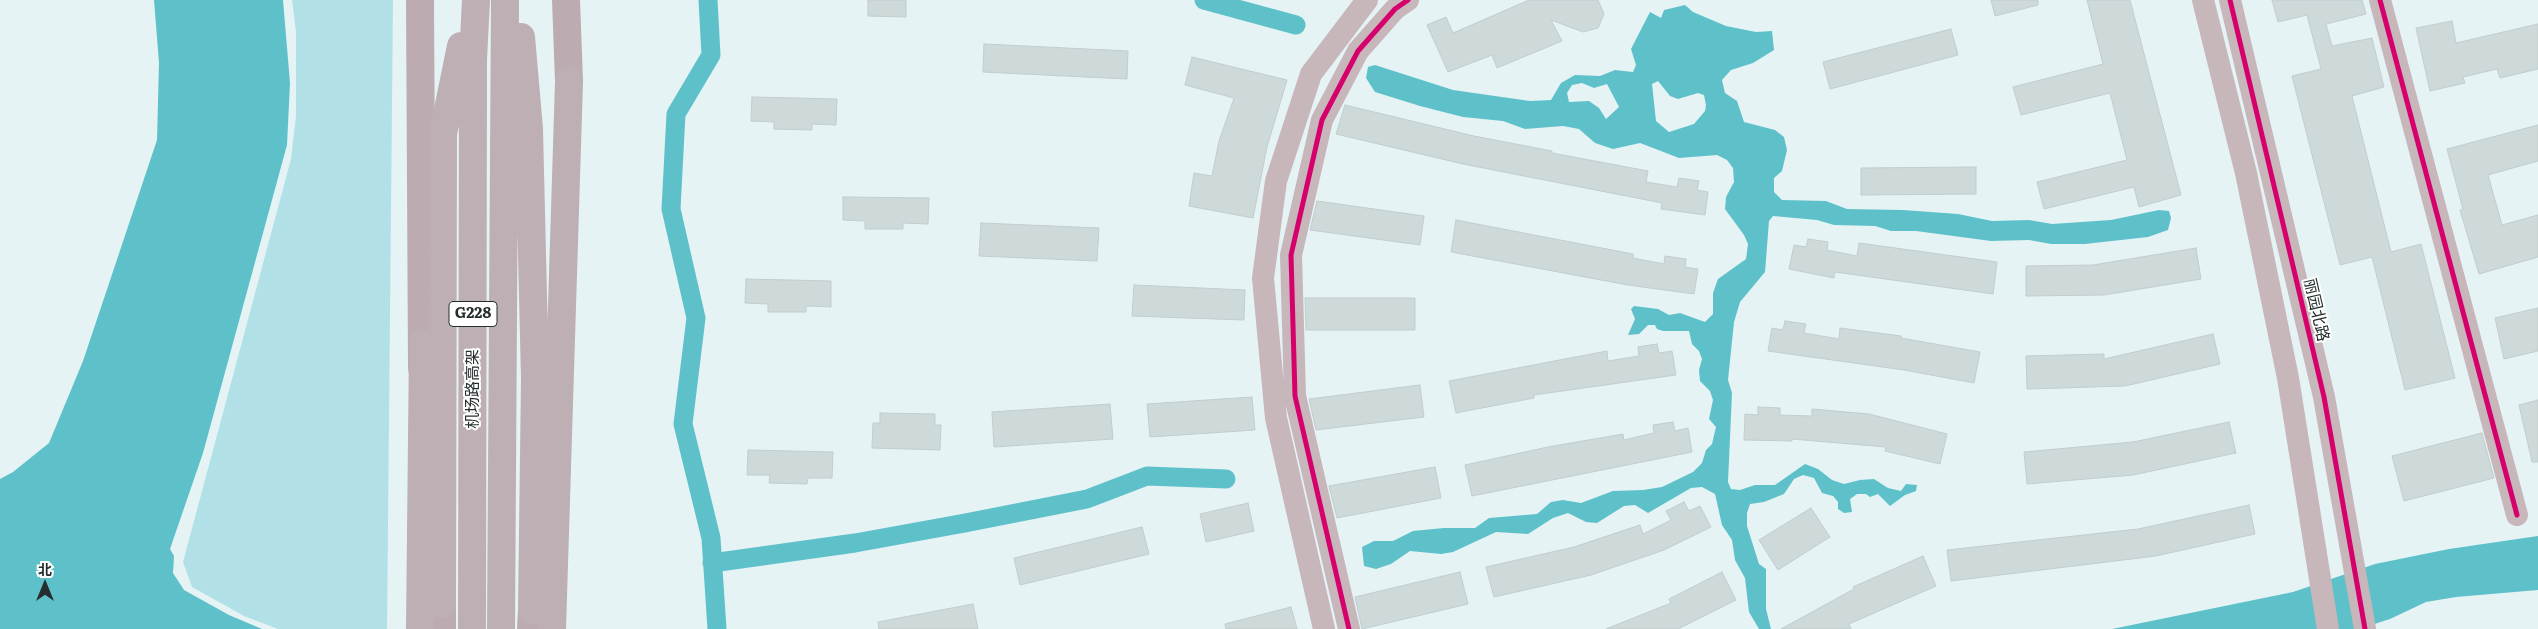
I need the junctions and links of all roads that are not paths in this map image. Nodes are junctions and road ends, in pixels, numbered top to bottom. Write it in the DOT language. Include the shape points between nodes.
graph roads {
  1 [pos="420,0"];
  2 [pos="470,0"];
  3 [pos="476,0"];
  4 [pos="506,0"];
  5 [pos="517,0"];
  6 [pos="566,0"];
  7 [pos="1367,0"];
  8 [pos="1408,0"];
  9 [pos="2203,0"];
  10 [pos="2230,0"];
  11 [pos="2380,0"];
  12 [pos="569,81"];
  13 [pos="423,344"];
  14 [pos="2517,515"];
  15 [pos="442,617"];
  16 [pos="531,619"];
  17 [pos="408,629"];
  18 [pos="420,629"];
  19 [pos="472,629"];
  20 [pos="501,629"];
  21 [pos="552,629"];
  22 [pos="1324,629"];
  23 [pos="1348,629"];
  24 [pos="2328,629"];
  25 [pos="2365,629"];
  1 -- 13 [label="main road"];
  2 -- 15 [label="highway" via="443,134"];
  3 -- 19 [label="highway, 机场路高架 / G228" via="473,60"];
  4 -- 20 [label="highway, 机场路高架 / G228"];
  5 -- 16 [label="highway" via="529,129 535,379"];
  6 -- 12 [label="main road"];
  7 -- 22 [label="street" via="1311,74 1276,182 1263,278 1276,418"];
  8 -- 23 [label="street" via="1358,51 1322,120 1291,255 1295,396"];
  9 -- 24 [label="street" via="2246,173 2288,378"];
  10 -- 25 [label="street, 丽园北路" via="2324,397"];
  11 -- 14 [label="street"];
  12 -- 21 [label="highway"];
  13 -- 17 [label="main road" via="407,592"];
  13 -- 18 [label="highway"];
}
